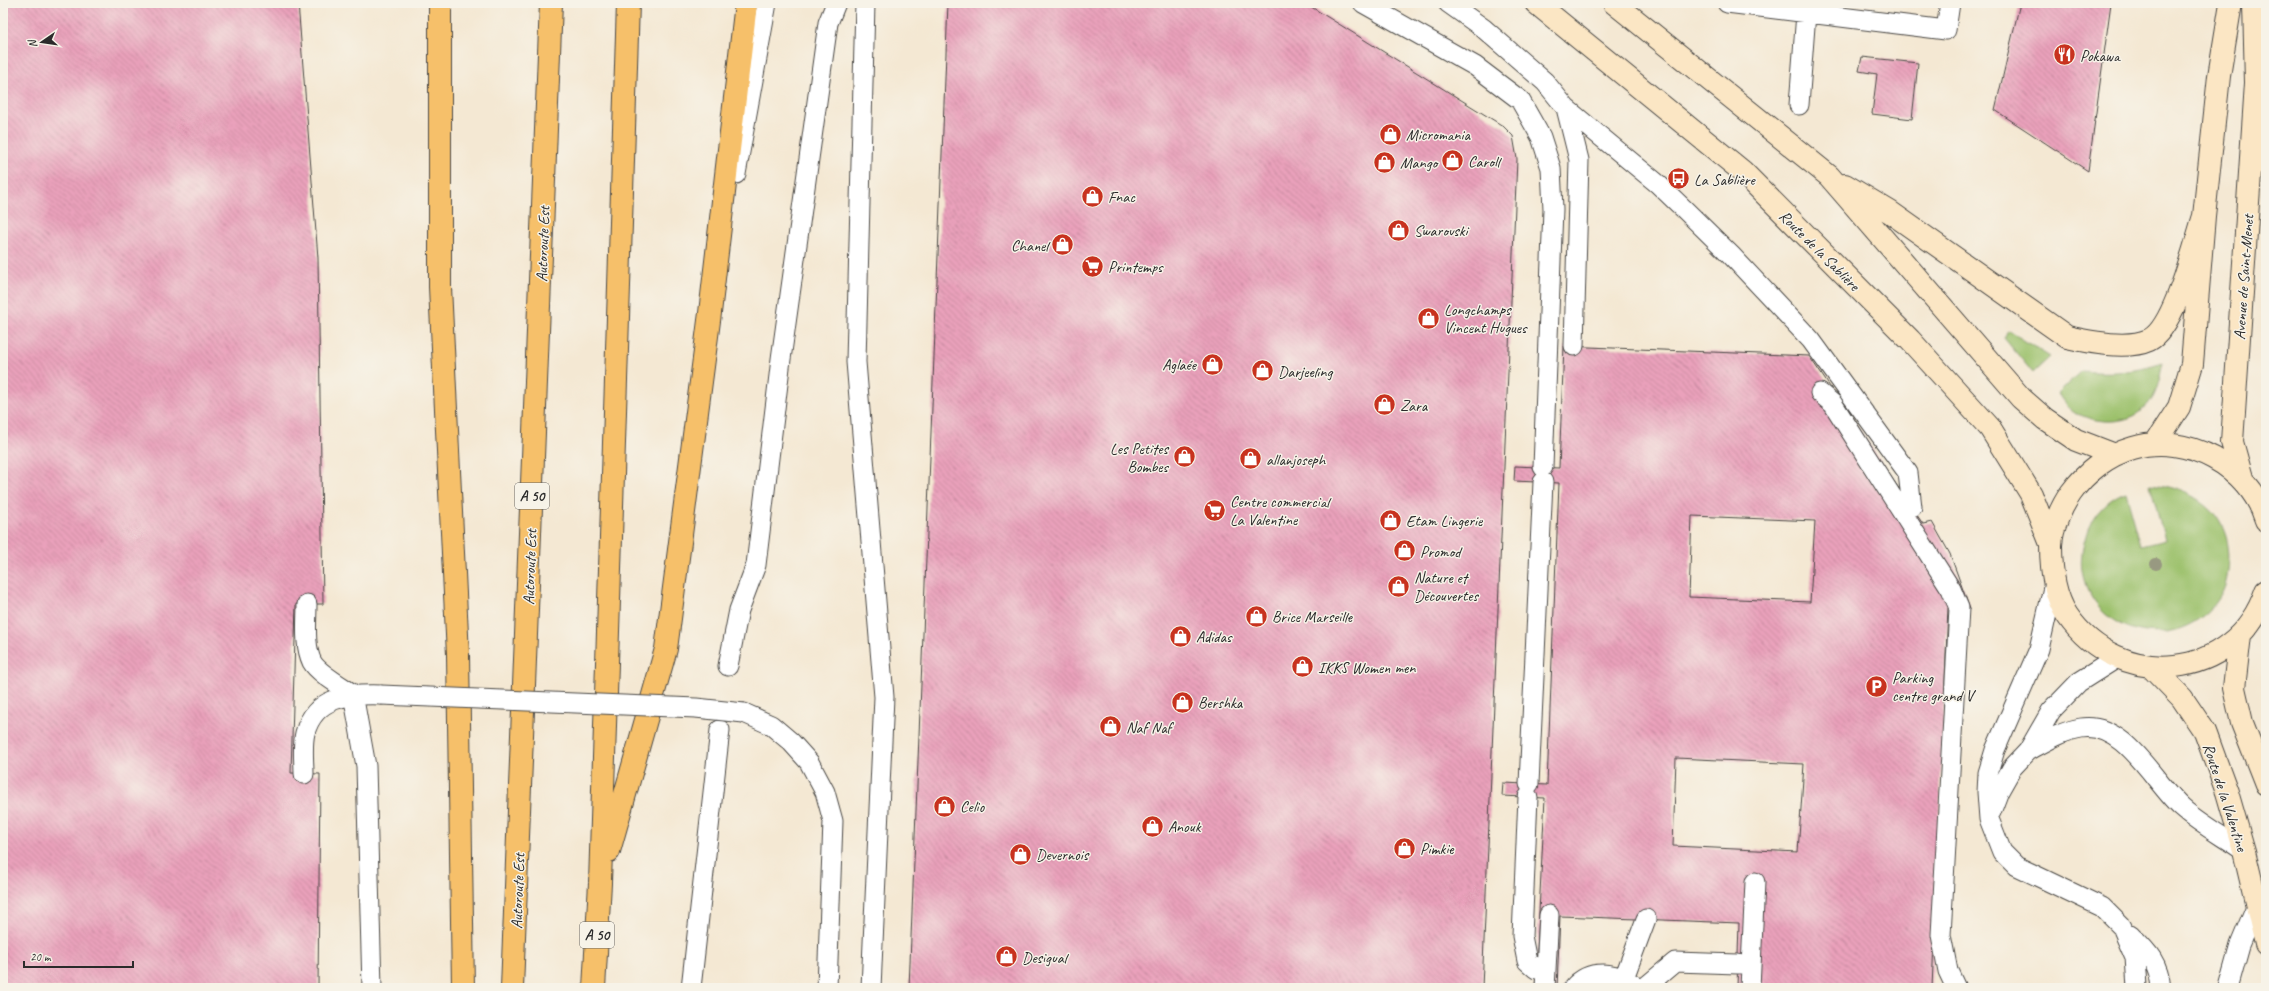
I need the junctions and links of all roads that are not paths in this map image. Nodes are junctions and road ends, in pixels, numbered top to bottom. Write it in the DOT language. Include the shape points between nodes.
graph roads {
  1 [pos="440,3"];
  2 [pos="552,3"];
  3 [pos="628,3"];
  4 [pos="746,3"];
  5 [pos="767,3"];
  6 [pos="836,3"];
  7 [pos="865,3"];
  8 [pos="1363,3"];
  9 [pos="1448,3"];
  10 [pos="1536,3"];
  11 [pos="1614,3"];
  12 [pos="1727,3"];
  13 [pos="1950,3"];
  14 [pos="2231,3"];
  15 [pos="2254,3"];
  16 [pos="1806,13"];
  17 [pos="1800,105"];
  18 [pos="1566,108"];
  19 [pos="1829,176"];
  20 [pos="2204,216"];
  21 [pos="710,313"];
  22 [pos="1574,346"];
  23 [pos="1820,393"];
  24 [pos="2155,444"];
  25 [pos="2114,455"];
  26 [pos="2242,478"];
  27 [pos="1912,507"];
  28 [pos="2266,520"];
  29 [pos="2051,544"];
  30 [pos="2054,583"];
  31 [pos="2266,591"];
  32 [pos="307,604"];
  33 [pos="2240,636"];
  34 [pos="2117,658"];
  35 [pos="728,666"];
  36 [pos="2152,667"];
  37 [pos="353,694"];
  38 [pos="720,730"];
  39 [pos="2028,751"];
  40 [pos="304,774"];
  41 [pos="2266,784"];
  42 [pos="1989,819"];
  43 [pos="2244,851"];
  44 [pos="1755,882"];
  45 [pos="600,883"];
  46 [pos="2257,904"];
  47 [pos="1550,915"];
  48 [pos="1646,919"];
  49 [pos="2122,927"];
  50 [pos="2266,944"];
  51 [pos="1738,964"];
  52 [pos="1536,969"];
  53 [pos="1631,983"];
  54 [pos="372,988"];
  55 [pos="463,988"];
  56 [pos="512,988"];
  57 [pos="594,988"];
  58 [pos="691,988"];
  59 [pos="827,988"];
  60 [pos="871,988"];
  61 [pos="1558,988"];
  62 [pos="1644,988"];
  63 [pos="1750,988"];
  64 [pos="1956,988"];
  65 [pos="2137,988"];
  66 [pos="2161,988"];
  67 [pos="2228,988"];
  1 -- 55 [label="highway" via="440,286 458,655"];
  2 -- 56 [label="highway, Autoroute Est / A 50"];
  3 -- 45 [label="highway, A 50"];
  4 -- 21 [label="highway"];
  5 -- 21 [label="lane"];
  6 -- 35 [label="lane" via="828,23 781,359 756,565 739,610"];
  7 -- 60 [label="lane" via="856,362 884,697"];
  8 -- 52 [label="lane" via="1475,66 1520,100 1541,137 1551,168 1553,209 1543,474 1522,936 1527,961"];
  9 -- 18 [label="lane" via="1517,57 1545,82"];
  10 -- 29 [label="main road, Route de la Sablière" via="1742,171 1910,340 1990,428 2031,494"];
  11 -- 19 [label="main road"];
  12 -- 16 [label="lane"];
  13 -- 16 [label="lane" via="1946,30"];
  14 -- 20 [label="main road" via="2219,76"];
  15 -- 26 [label="main road, Avenue de Saint-Menet" via="2256,83 2232,442"];
  16 -- 17 [label="lane"];
  18 -- 22 [label="lane" via="1579,160"];
  18 -- 27 [label="lane" via="1658,184 1731,255 1811,340 1908,473"];
  19 -- 20 [label="main road" via="1890,212 2067,337 2094,344 2124,344 2149,340 2165,324 2178,295"];
  19 -- 25 [label="main road" via="2021,398 2045,420 2076,440"];
  20 -- 24 [label="main road" via="2192,364 2180,408"];
  21 -- 45 [label="highway" via="666,649"];
  23 -- 64 [label="lane" via="1832,404 1952,589 1958,608 1941,935 1948,971"];
  24 -- 25 [label="main road"];
  24 -- 26 [label="main road" via="2187,447 2217,459"];
  25 -- 29 [label="main road" via="2084,476 2061,507"];
  26 -- 28 [label="main road" via="2262,507"];
  29 -- 30 [label="main road"];
  30 -- 34 [label="main road" via="2067,614 2088,640"];
  30 -- 42 [label="lane" via="2039,649 1995,750 1988,773"];
  31 -- 33 [label="main road" via="2260,608"];
  32 -- 37 [label="lane" via="307,637 312,662"];
  33 -- 36 [label="main road" via="2221,651 2200,661 2176,667"];
  33 -- 41 [label="main road" via="2234,688 2242,723"];
  34 -- 36 [label="main road"];
  34 -- 39 [label="lane" via="2079,682 2051,711"];
  36 -- 43 [label="main road, Route de la Valentine" via="2182,698 2205,732 2227,792"];
  37 -- 40 [label="lane" via="328,702 314,712 305,734"];
  37 -- 54 [label="lane" via="366,766"];
  37 -- 59 [label="lane, bridge" via="688,708 744,713 771,724 792,742 809,762 825,792 833,821"];
  38 -- 58 [label="lane"];
  39 -- 42 [label="lane" via="2012,768 1999,791"];
  39 -- 43 [label="lane" via="2060,734 2082,728 2100,730 2117,738 2139,756 2162,788 2183,809"];
  42 -- 49 [label="lane" via="2002,852 2016,866 2102,907"];
  43 -- 46 [label="main road, Route de la Valentine"];
  44 -- 63 [label="lane"];
  45 -- 57 [label="highway, A 50"];
  46 -- 50 [label="main road, Route de la Valentine"];
  46 -- 67 [label="lane" via="2240,945"];
  47 -- 61 [label="lane"];
  48 -- 53 [label="lane"];
  49 -- 65 [label="lane" via="2135,957"];
  49 -- 66 [label="lane" via="2150,955 2160,976"];
  51 -- 62 [label="lane" via="1675,962"];
  53 -- 61 [label="lane" via="1617,975 1602,974"];
}
